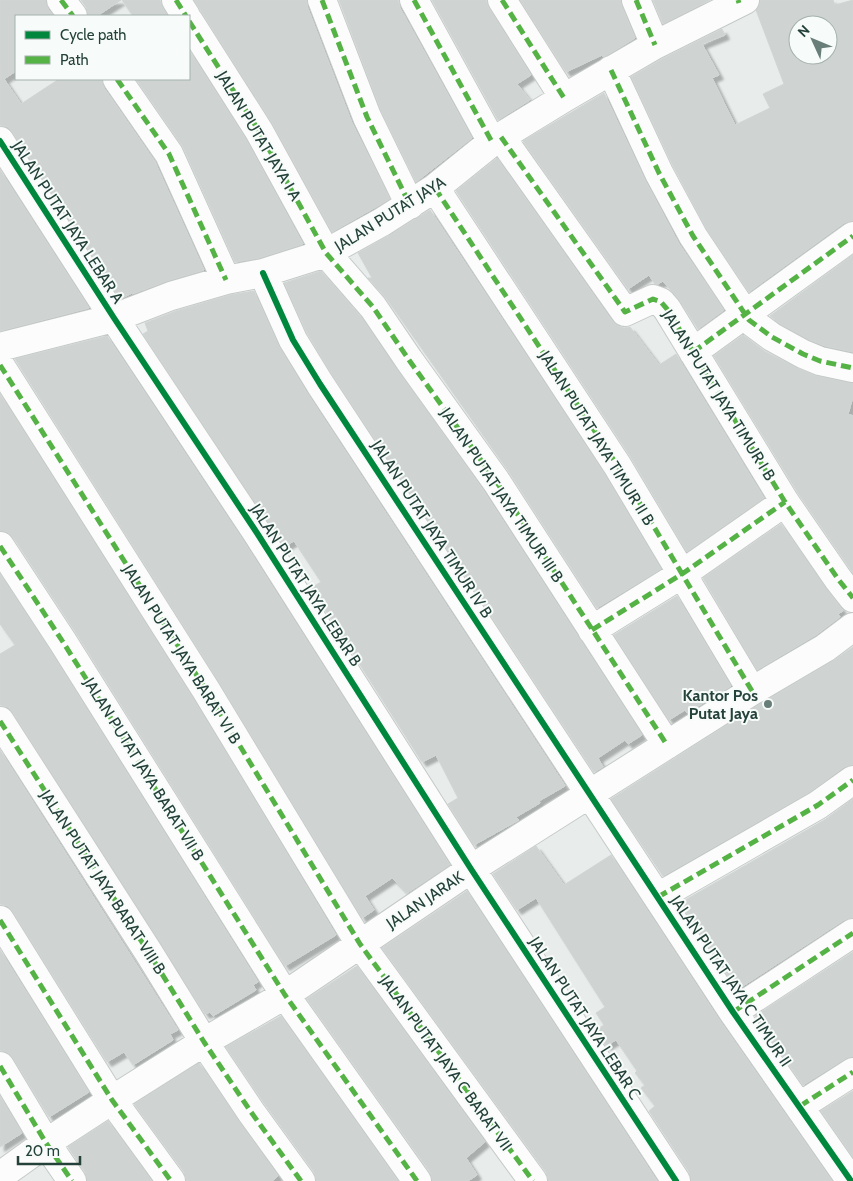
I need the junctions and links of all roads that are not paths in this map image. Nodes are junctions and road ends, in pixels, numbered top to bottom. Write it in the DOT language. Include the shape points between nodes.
graph roads {
  1 [pos="61,0"];
  2 [pos="176,0"];
  3 [pos="322,0"];
  4 [pos="414,0"];
  5 [pos="502,0"];
  6 [pos="636,0"];
  7 [pos="741,1"];
  8 [pos="72,15"];
  9 [pos="185,15"];
  10 [pos="190,23"];
  11 [pos="655,45"];
  12 [pos="610,70"];
  13 [pos="118,80"];
  14 [pos="564,98"];
  15 [pos="0,140"];
  16 [pos="497,140"];
  17 [pos="435,188"];
  18 [pos="410,205"];
  19 [pos="853,236"];
  20 [pos="326,253"];
  21 [pos="263,273"];
  22 [pos="226,280"];
  23 [pos="745,314"];
  24 [pos="114,318"];
  25 [pos="0,347"];
  26 [pos="693,352"];
  27 [pos="0,365"];
  28 [pos="853,368"];
  29 [pos="785,502"];
  30 [pos="0,546"];
  31 [pos="682,574"];
  32 [pos="853,598"];
  33 [pos="853,627"];
  34 [pos="592,630"];
  35 [pos="752,692"];
  36 [pos="0,721"];
  37 [pos="667,745"];
  38 [pos="853,780"];
  39 [pos="590,794"];
  40 [pos="471,869"];
  41 [pos="658,897"];
  42 [pos="0,920"];
  43 [pos="853,933"];
  44 [pos="360,944"];
  45 [pos="285,995"];
  46 [pos="733,1012"];
  47 [pos="204,1042"];
  48 [pos="0,1066"];
  49 [pos="853,1072"];
  50 [pos="112,1100"];
  51 [pos="800,1106"];
  52 [pos="46,1143"];
  53 [pos="0,1176"];
  54 [pos="72,1181"];
  55 [pos="171,1181"];
  56 [pos="301,1181"];
  57 [pos="417,1181"];
  58 [pos="533,1181"];
  59 [pos="676,1181"];
  60 [pos="851,1181"];
  1 -- 8 [label="street"];
  2 -- 9 [label="street"];
  3 -- 18 [label="street" via="367,117"];
  4 -- 16 [label="street"];
  5 -- 14 [label="street"];
  6 -- 11 [label="street"];
  7 -- 11 [label="street, JALAN PUTAT JAYA"];
  10 -- 20 [label="street, JALAN PUTAT JAYA I A" via="259,131"];
  11 -- 12 [label="street, JALAN PUTAT JAYA"];
  12 -- 14 [label="street, JALAN PUTAT JAYA"];
  12 -- 23 [label="street" via="689,228"];
  13 -- 22 [label="street" via="169,154"];
  14 -- 16 [label="street, JALAN PUTAT JAYA"];
  15 -- 24 [label="street, JALAN PUTAT JAYA LEBAR A"];
  16 -- 17 [label="street, JALAN PUTAT JAYA"];
  16 -- 26 [label="street, JALAN PUTAT JAYA TIMUR I B" via="624,312 651,299 660,301"];
  17 -- 18 [label="street, JALAN PUTAT JAYA"];
  17 -- 31 [label="street, JALAN PUTAT JAYA TIMUR II B" via="617,465"];
  18 -- 20 [label="street, JALAN PUTAT JAYA"];
  19 -- 23 [label="street"];
  20 -- 21 [label="street, JALAN PUTAT JAYA"];
  20 -- 34 [label="street, JALAN PUTAT JAYA TIMUR III B" via="373,306 496,480"];
  21 -- 22 [label="street, JALAN PUTAT JAYA"];
  21 -- 39 [label="street, JALAN PUTAT JAYA TIMUR IV B" via="305,360"];
  22 -- 24 [label="street, JALAN PUTAT JAYA" via="171,296"];
  23 -- 26 [label="street"];
  23 -- 28 [label="street" via="772,337 803,354"];
  24 -- 25 [label="street, JALAN PUTAT JAYA"];
  24 -- 40 [label="street, JALAN PUTAT JAYA LEBAR B" via="258,532"];
  26 -- 29 [label="street, JALAN PUTAT JAYA TIMUR I B"];
  27 -- 44 [label="street, JALAN PUTAT JAYA BARAT VI B" via="206,690"];
  29 -- 31 [label="street"];
  29 -- 32 [label="street, JALAN PUTAT JAYA TIMUR I B"];
  30 -- 45 [label="street, JALAN PUTAT JAYA BARAT VII B" via="69,650"];
  31 -- 34 [label="street"];
  31 -- 35 [label="street, JALAN PUTAT JAYA TIMUR II B"];
  33 -- 35 [label="street, JALAN JARAK" via="825,648"];
  34 -- 37 [label="street, JALAN PUTAT JAYA TIMUR III B"];
  35 -- 37 [label="street, JALAN JARAK"];
  36 -- 47 [label="street, JALAN PUTAT JAYA BARAT VIII B"];
  37 -- 39 [label="street, JALAN JARAK"];
  38 -- 41 [label="street" via="818,805"];
  39 -- 40 [label="street, JALAN JARAK"];
  39 -- 41 [label="street, JALAN PUTAT JAYA C TIMUR II"];
  40 -- 44 [label="street, JALAN JARAK"];
  40 -- 59 [label="street, JALAN PUTAT JAYA LEBAR C"];
  41 -- 46 [label="street, JALAN PUTAT JAYA C TIMUR II"];
  42 -- 50 [label="street"];
  43 -- 46 [label="street"];
  44 -- 45 [label="street, JALAN JARAK"];
  44 -- 58 [label="street, JALAN PUTAT JAYA C BARAT VII"];
  45 -- 47 [label="street, JALAN JARAK"];
  45 -- 57 [label="street, JALAN PUTAT JAYA BARAT VII B"];
  46 -- 51 [label="street, JALAN PUTAT JAYA C TIMUR II"];
  47 -- 50 [label="street, JALAN JARAK"];
  47 -- 56 [label="street, JALAN PUTAT JAYA BARAT VIII B"];
  48 -- 52 [label="street"];
  49 -- 51 [label="street"];
  50 -- 52 [label="street, JALAN JARAK"];
  50 -- 55 [label="street"];
  51 -- 60 [label="street, JALAN PUTAT JAYA C TIMUR II"];
  52 -- 53 [label="street, JALAN JARAK"];
  52 -- 54 [label="street"];
}
